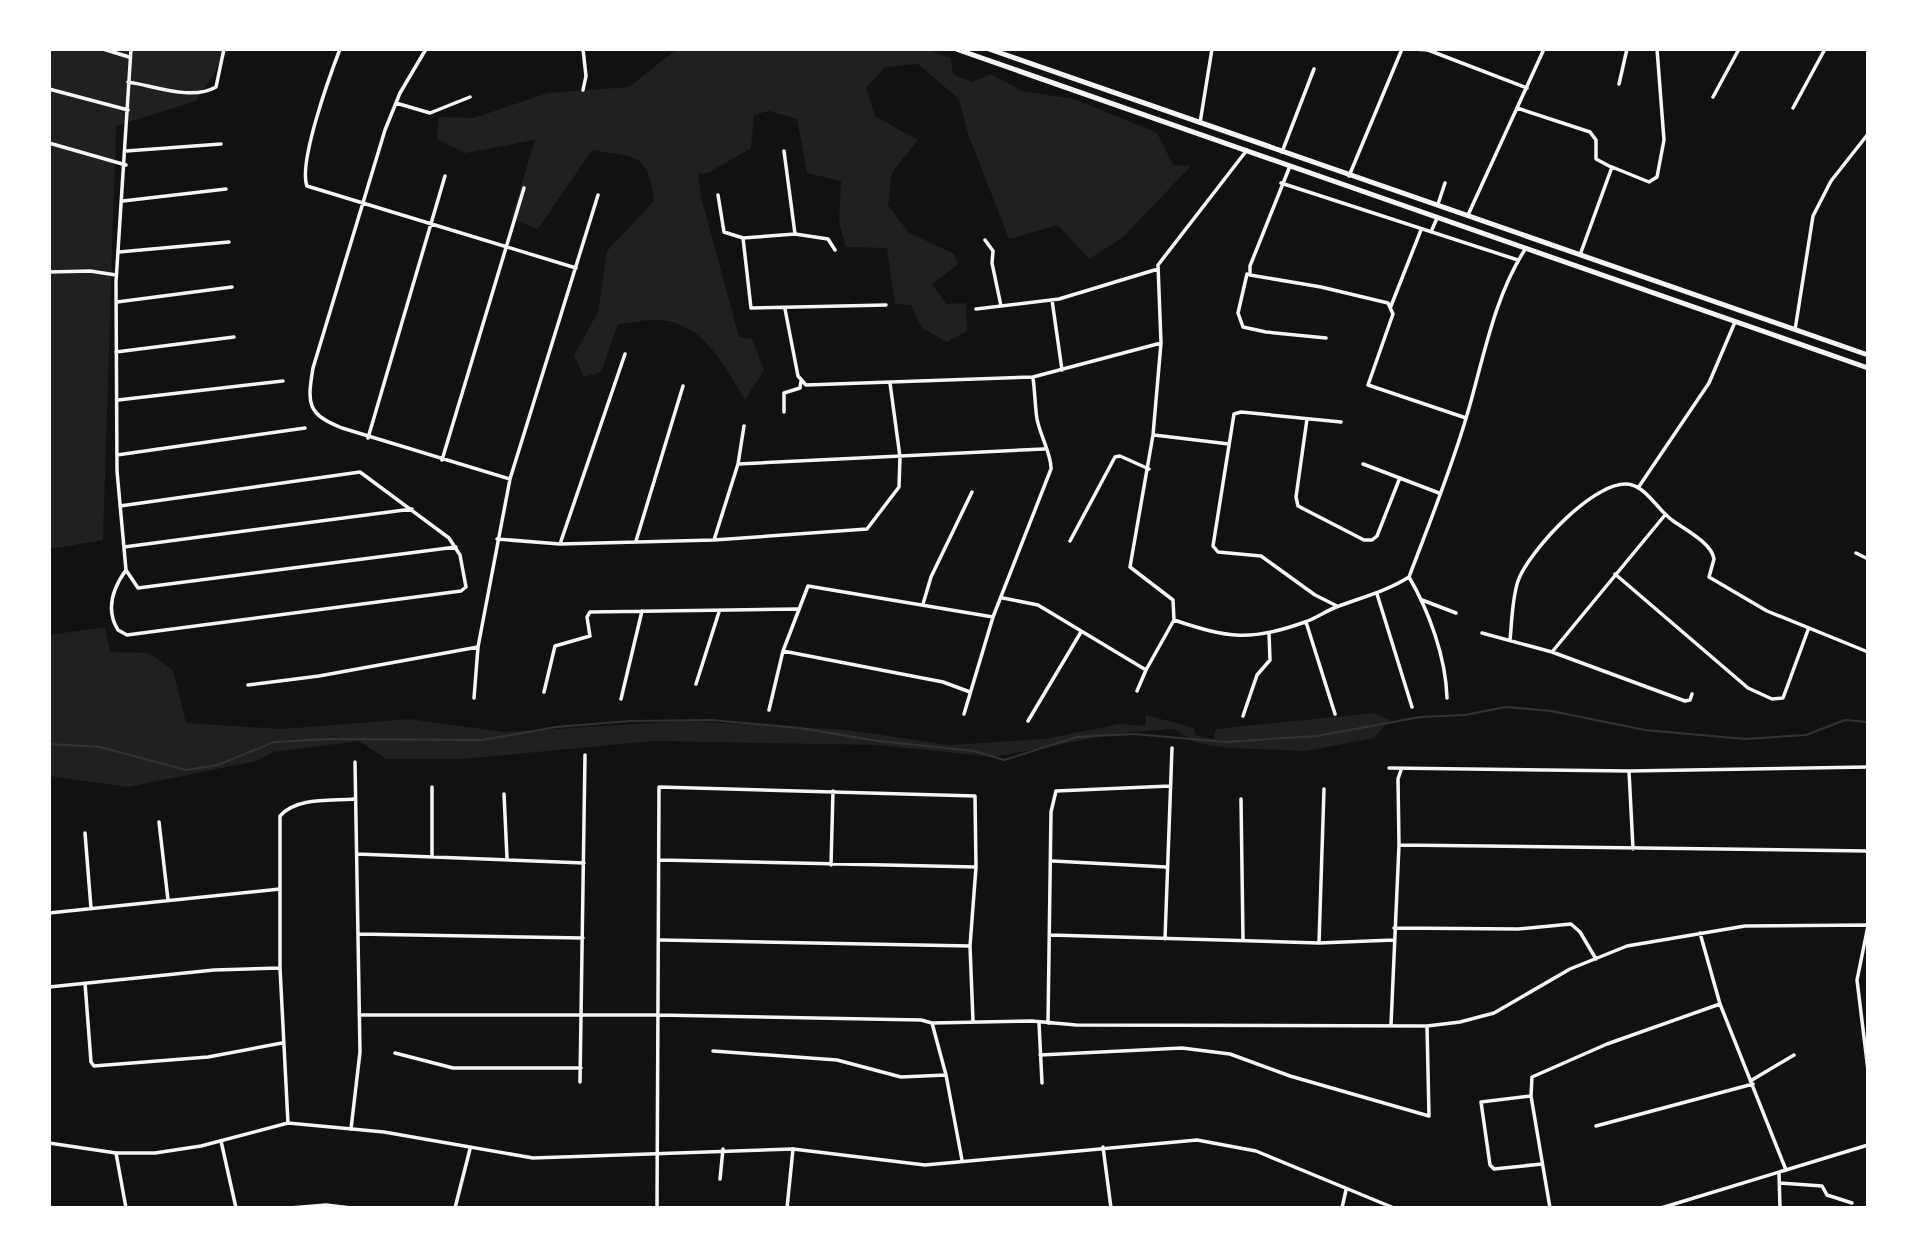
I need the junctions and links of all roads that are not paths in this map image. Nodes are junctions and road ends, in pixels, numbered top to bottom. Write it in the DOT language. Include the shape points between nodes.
graph roads {
  1 [pos="103,49"];
  2 [pos="131,49"];
  3 [pos="225,49"];
  4 [pos="340,49"];
  5 [pos="426,49"];
  6 [pos="583,49"];
  7 [pos="956,49"];
  8 [pos="989,49"];
  9 [pos="1212,49"];
  10 [pos="1402,49"];
  11 [pos="1414,49"];
  12 [pos="1428,49"];
  13 [pos="1544,49"];
  14 [pos="1627,49"];
  15 [pos="1657,49"];
  16 [pos="1739,49"];
  17 [pos="1825,49"];
  18 [pos="129,57"];
  19 [pos="1314,69"];
  20 [pos="128,82"];
  21 [pos="1619,84"];
  22 [pos="1527,88"];
  23 [pos="49,89"];
  24 [pos="583,90"];
  25 [pos="470,97"];
  26 [pos="1713,97"];
  27 [pos="396,103"];
  28 [pos="1517,108"];
  29 [pos="1793,108"];
  30 [pos="128,110"];
  31 [pos="1200,123"];
  32 [pos="1868,134"];
  33 [pos="49,143"];
  34 [pos="221,144"];
  35 [pos="1247,150"];
  36 [pos="126,151"];
  37 [pos="784,151"];
  38 [pos="1282,152"];
  39 [pos="126,165"];
  40 [pos="1290,166"];
  41 [pos="1612,167"];
  42 [pos="445,176"];
  43 [pos="1349,176"];
  44 [pos="1281,183"];
  45 [pos="1445,183"];
  46 [pos="524,188"];
  47 [pos="226,189"];
  48 [pos="598,195"];
  49 [pos="718,195"];
  50 [pos="123,201"];
  51 [pos="361,204"];
  52 [pos="1437,206"];
  53 [pos="1438,217"];
  54 [pos="1468,217"];
  55 [pos="431,225"];
  56 [pos="1421,229"];
  57 [pos="1431,232"];
  58 [pos="795,234"];
  59 [pos="743,238"];
  60 [pos="985,240"];
  61 [pos="229,242"];
  62 [pos="504,247"];
  63 [pos="1526,248"];
  64 [pos="835,250"];
  65 [pos="119,251"];
  66 [pos="1580,255"];
  67 [pos="1518,260"];
  68 [pos="1613,267"];
  69 [pos="577,269"];
  70 [pos="1158,269"];
  71 [pos="49,272"];
  72 [pos="1248,272"];
  73 [pos="116,275"];
  74 [pos="1607,279"];
  75 [pos="232,287"];
  76 [pos="1052,300"];
  77 [pos="117,302"];
  78 [pos="886,305"];
  79 [pos="1001,306"];
  80 [pos="1391,306"];
  81 [pos="785,309"];
  82 [pos="976,309"];
  83 [pos="1735,322"];
  84 [pos="1795,330"];
  85 [pos="234,337"];
  86 [pos="1326,338"];
  87 [pos="1161,343"];
  88 [pos="116,352"];
  89 [pos="625,354"];
  90 [pos="1868,355"];
  91 [pos="1868,368"];
  92 [pos="1062,371"];
  93 [pos="1033,377"];
  94 [pos="283,381"];
  95 [pos="801,381"];
  96 [pos="890,383"];
  97 [pos="683,386"];
  98 [pos="118,400"];
  99 [pos="785,412"];
  100 [pos="1466,418"];
  101 [pos="1307,419"];
  102 [pos="1341,422"];
  103 [pos="744,426"];
  104 [pos="305,428"];
  105 [pos="1153,435"];
  106 [pos="368,439"];
  107 [pos="1229,444"];
  108 [pos="1044,449"];
  109 [pos="117,455"];
  110 [pos="900,457"];
  111 [pos="442,460"];
  112 [pos="738,464"];
  113 [pos="1363,464"];
  114 [pos="1149,469"];
  115 [pos="510,480"];
  116 [pos="1399,480"];
  117 [pos="1638,488"];
  118 [pos="972,492"];
  119 [pos="1440,493"];
  120 [pos="120,506"];
  121 [pos="412,509"];
  122 [pos="1665,516"];
  123 [pos="497,539"];
  124 [pos="714,540"];
  125 [pos="636,541"];
  126 [pos="1070,541"];
  127 [pos="560,544"];
  128 [pos="124,547"];
  129 [pos="456,547"];
  130 [pos="1856,553"];
  131 [pos="1868,559"];
  132 [pos="126,570"];
  133 [pos="1615,574"];
  134 [pos="1409,577"];
  135 [pos="1377,594"];
  136 [pos="1002,597"];
  137 [pos="1422,600"];
  138 [pos="923,604"];
  139 [pos="1338,607"];
  140 [pos="797,609"];
  141 [pos="642,611"];
  142 [pos="719,612"];
  143 [pos="1456,613"];
  144 [pos="993,617"];
  145 [pos="1174,620"];
  146 [pos="1306,622"];
  147 [pos="1808,630"];
  148 [pos="1081,632"];
  149 [pos="1269,633"];
  150 [pos="1482,633"];
  151 [pos="1510,640"];
  152 [pos="478,647"];
  153 [pos="783,651"];
  154 [pos="1552,652"];
  155 [pos="1868,652"];
  156 [pos="1146,670"];
  157 [pos="696,684"];
  158 [pos="248,685"];
  159 [pos="1137,691"];
  160 [pos="544,692"];
  161 [pos="970,692"];
  162 [pos="1692,694"];
  163 [pos="474,698"];
  164 [pos="1447,698"];
  165 [pos="621,699"];
  166 [pos="1412,707"];
  167 [pos="769,710"];
  168 [pos="964,714"];
  169 [pos="1335,715"];
  170 [pos="1242,716"];
  171 [pos="1028,722"];
  172 [pos="1172,748"];
  173 [pos="585,755"];
  174 [pos="355,762"];
  175 [pos="1868,767"];
  176 [pos="1390,768"];
  177 [pos="1401,770"];
  178 [pos="1629,771"];
  179 [pos="1170,786"];
  180 [pos="432,787"];
  181 [pos="1324,789"];
  182 [pos="833,792"];
  183 [pos="504,794"];
  184 [pos="354,799"];
  185 [pos="1241,799"];
  186 [pos="159,822"];
  187 [pos="85,833"];
  188 [pos="1399,845"];
  189 [pos="1633,849"];
  190 [pos="1868,851"];
  191 [pos="357,854"];
  192 [pos="432,856"];
  193 [pos="507,858"];
  194 [pos="660,860"];
  195 [pos="1052,861"];
  196 [pos="584,863"];
  197 [pos="831,865"];
  198 [pos="976,867"];
  199 [pos="1166,867"];
  200 [pos="280,889"];
  201 [pos="168,901"];
  202 [pos="91,908"];
  203 [pos="49,913"];
  204 [pos="1868,924"];
  205 [pos="1394,928"];
  206 [pos="1700,933"];
  207 [pos="358,934"];
  208 [pos="1050,935"];
  209 [pos="584,939"];
  210 [pos="1165,939"];
  211 [pos="1244,939"];
  212 [pos="660,940"];
  213 [pos="1394,940"];
  214 [pos="1319,943"];
  215 [pos="1866,945"];
  216 [pos="970,946"];
  217 [pos="1595,959"];
  218 [pos="280,968"];
  219 [pos="85,983"];
  220 [pos="49,988"];
  221 [pos="1720,1004"];
  222 [pos="359,1015"];
  223 [pos="580,1015"];
  224 [pos="658,1015"];
  225 [pos="974,1021"];
  226 [pos="932,1023"];
  227 [pos="1039,1023"];
  228 [pos="1048,1023"];
  229 [pos="1391,1025"];
  230 [pos="1427,1026"];
  231 [pos="282,1043"];
  232 [pos="713,1051"];
  233 [pos="395,1053"];
  234 [pos="1867,1053"];
  235 [pos="1040,1055"];
  236 [pos="1794,1055"];
  237 [pos="581,1068"];
  238 [pos="1868,1070"];
  239 [pos="946,1075"];
  240 [pos="1752,1082"];
  241 [pos="580,1083"];
  242 [pos="1042,1083"];
  243 [pos="1531,1096"];
  244 [pos="288,1123"];
  245 [pos="1596,1126"];
  246 [pos="351,1129"];
  247 [pos="220,1141"];
  248 [pos="49,1143"];
  249 [pos="1868,1145"];
  250 [pos="1103,1147"];
  251 [pos="470,1149"];
  252 [pos="723,1149"];
  253 [pos="793,1149"];
  254 [pos="656,1151"];
  255 [pos="116,1153"];
  256 [pos="962,1160"];
  257 [pos="1542,1164"];
  258 [pos="1786,1170"];
  259 [pos="1779,1173"];
  260 [pos="720,1179"];
  261 [pos="1780,1183"];
  262 [pos="1346,1190"];
  263 [pos="1852,1203"];
  264 [pos="126,1208"];
  265 [pos="236,1208"];
  266 [pos="290,1208"];
  267 [pos="349,1208"];
  268 [pos="455,1208"];
  269 [pos="657,1208"];
  270 [pos="787,1208"];
  271 [pos="1111,1208"];
  272 [pos="1342,1208"];
  273 [pos="1394,1208"];
  274 [pos="1550,1208"];
  275 [pos="1661,1208"];
  276 [pos="1780,1208"];
  1 -- 18 [label="street"];
  2 -- 18 [label="street"];
  3 -- 20 [label="street" via="216,87 206,93"];
  4 -- 51 [label="street" via="312,136 304,178 316,191"];
  5 -- 27 [label="street"];
  6 -- 24 [label="street"];
  7 -- 35 [label="highway"];
  8 -- 31 [label="highway"];
  9 -- 31 [label="street"];
  10 -- 43 [label="street"];
  11 -- 12 [label="street"];
  12 -- 22 [label="street"];
  13 -- 22 [label="street"];
  14 -- 21 [label="street"];
  15 -- 41 [label="street" via="1664,140 1657,177 1649,182"];
  16 -- 26 [label="street"];
  17 -- 29 [label="street"];
  18 -- 20 [label="street"];
  19 -- 38 [label="street"];
  20 -- 30 [label="street"];
  22 -- 28 [label="street"];
  23 -- 30 [label="street"];
  25 -- 27 [label="street" via="430,113"];
  27 -- 51 [label="street"];
  28 -- 41 [label="street" via="1590,132 1596,140 1596,159"];
  28 -- 54 [label="street"];
  30 -- 36 [label="street"];
  31 -- 38 [label="highway"];
  32 -- 84 [label="street" via="1831,181 1814,216"];
  33 -- 39 [label="street"];
  34 -- 36 [label="street"];
  35 -- 40 [label="highway"];
  35 -- 70 [label="street"];
  36 -- 39 [label="street"];
  37 -- 58 [label="street"];
  38 -- 43 [label="highway"];
  39 -- 50 [label="street"];
  40 -- 44 [label="street"];
  40 -- 53 [label="highway"];
  41 -- 66 [label="street"];
  42 -- 55 [label="street"];
  43 -- 52 [label="highway"];
  44 -- 56 [label="street"];
  44 -- 72 [label="street"];
  45 -- 52 [label="street"];
  46 -- 62 [label="street"];
  47 -- 50 [label="street"];
  48 -- 69 [label="street"];
  49 -- 59 [label="street" via="724,232"];
  50 -- 65 [label="street"];
  51 -- 55 [label="street"];
  51 -- 106 [label="street" via="313,368 309,402 319,419"];
  52 -- 54 [label="highway"];
  53 -- 57 [label="street"];
  53 -- 63 [label="highway"];
  54 -- 66 [label="highway"];
  55 -- 62 [label="street"];
  55 -- 106 [label="street"];
  56 -- 57 [label="street"];
  56 -- 80 [label="street"];
  57 -- 67 [label="street"];
  58 -- 59 [label="street"];
  58 -- 64 [label="street" via="828,239"];
  59 -- 81 [label="street" via="751,307"];
  60 -- 79 [label="street" via="993,251"];
  61 -- 65 [label="street"];
  62 -- 69 [label="street"];
  62 -- 111 [label="street"];
  63 -- 67 [label="street"];
  63 -- 74 [label="highway"];
  65 -- 73 [label="street"];
  66 -- 68 [label="highway"];
  67 -- 100 [label="street"];
  68 -- 74 [label="highway"];
  68 -- 84 [label="highway"];
  69 -- 115 [label="street"];
  70 -- 76 [label="street"];
  70 -- 87 [label="street"];
  71 -- 73 [label="street"];
  72 -- 80 [label="street" via="1253,277 1321,287"];
  72 -- 86 [label="street" via="1238,313 1243,327"];
  73 -- 77 [label="street"];
  74 -- 83 [label="highway"];
  75 -- 77 [label="street"];
  76 -- 79 [label="street"];
  76 -- 92 [label="street"];
  77 -- 88 [label="street"];
  78 -- 81 [label="street"];
  79 -- 82 [label="street"];
  80 -- 100 [label="street" via="1393,314 1367,384"];
  81 -- 95 [label="street"];
  83 -- 91 [label="highway"];
  83 -- 117 [label="street" via="1709,383"];
  84 -- 90 [label="highway"];
  85 -- 88 [label="street"];
  87 -- 92 [label="street"];
  87 -- 105 [label="street"];
  88 -- 98 [label="street"];
  89 -- 127 [label="street"];
  92 -- 93 [label="street"];
  93 -- 96 [label="street"];
  93 -- 108 [label="street"];
  94 -- 98 [label="street"];
  95 -- 96 [label="street" via="806,385"];
  95 -- 99 [label="street" via="800,388 784,393"];
  96 -- 110 [label="street"];
  97 -- 125 [label="street"];
  98 -- 109 [label="street"];
  100 -- 119 [label="street"];
  101 -- 102 [label="street"];
  101 -- 107 [label="street" via="1238,412"];
  101 -- 116 [label="street" via="1298,506 1372,540"];
  103 -- 112 [label="street"];
  104 -- 109 [label="street"];
  105 -- 107 [label="street"];
  105 -- 114 [label="street"];
  106 -- 111 [label="street"];
  107 -- 139 [label="street" via="1213,549 1261,556"];
  108 -- 110 [label="street"];
  108 -- 136 [label="street" via="1052,461 1051,469"];
  109 -- 120 [label="street"];
  110 -- 112 [label="street"];
  110 -- 124 [label="street" via="898,490 867,529"];
  111 -- 115 [label="street"];
  112 -- 124 [label="street"];
  113 -- 116 [label="street"];
  114 -- 126 [label="street" via="1115,457"];
  114 -- 145 [label="street" via="1130,567 1173,600"];
  115 -- 123 [label="street"];
  116 -- 119 [label="street"];
  117 -- 122 [label="street"];
  117 -- 151 [label="street" via="1625,484 1603,490 1575,510 1527,563 1518,582"];
  118 -- 138 [label="street"];
  119 -- 134 [label="street"];
  120 -- 121 [label="street" via="360,471"];
  120 -- 128 [label="street"];
  121 -- 128 [label="street"];
  121 -- 129 [label="street"];
  122 -- 133 [label="street"];
  122 -- 147 [label="street" via="1714,555 1709,577"];
  123 -- 127 [label="street"];
  123 -- 152 [label="street"];
  124 -- 125 [label="street"];
  125 -- 127 [label="street"];
  128 -- 132 [label="street"];
  129 -- 132 [label="street" via="138,588"];
  129 -- 132 [label="street" via="466,587 461,591 127,635 118,630 111,610 114,587"];
  130 -- 131 [label="street"];
  133 -- 147 [label="street" via="1748,688 1772,699 1783,698 1789,688"];
  133 -- 154 [label="street"];
  134 -- 135 [label="street"];
  134 -- 137 [label="street"];
  135 -- 139 [label="street"];
  135 -- 166 [label="street"];
  136 -- 144 [label="street"];
  136 -- 148 [label="street" via="1038,605"];
  137 -- 143 [label="street"];
  137 -- 164 [label="street" via="1447,680"];
  138 -- 140 [label="street" via="812,586 805,589"];
  138 -- 144 [label="street"];
  139 -- 146 [label="street"];
  140 -- 142 [label="street"];
  140 -- 153 [label="street"];
  141 -- 142 [label="street"];
  141 -- 160 [label="street" via="590,612 590,636 555,646"];
  141 -- 165 [label="street"];
  142 -- 157 [label="street"];
  144 -- 161 [label="street"];
  145 -- 149 [label="street" via="1239,638"];
  145 -- 156 [label="street"];
  146 -- 149 [label="street"];
  146 -- 169 [label="street"];
  147 -- 155 [label="street"];
  148 -- 156 [label="street"];
  148 -- 171 [label="street"];
  149 -- 170 [label="street" via="1270,660 1257,675"];
  150 -- 151 [label="street"];
  151 -- 154 [label="street"];
  152 -- 158 [label="street"];
  152 -- 163 [label="street"];
  153 -- 161 [label="street" via="943,682"];
  153 -- 167 [label="street"];
  154 -- 162 [label="street" via="1685,701"];
  156 -- 159 [label="street"];
  161 -- 168 [label="street"];
  172 -- 179 [label="street"];
  173 -- 196 [label="street"];
  174 -- 184 [label="street"];
  175 -- 178 [label="street"];
  176 -- 177 [label="street"];
  177 -- 178 [label="street"];
  177 -- 188 [label="street"];
  178 -- 189 [label="street"];
  179 -- 195 [label="street" via="1056,791 1051,812"];
  179 -- 199 [label="street"];
  180 -- 192 [label="street"];
  181 -- 214 [label="street"];
  182 -- 194 [label="street" via="659,787"];
  182 -- 197 [label="street"];
  182 -- 198 [label="street" via="975,796"];
  183 -- 193 [label="street"];
  184 -- 191 [label="street"];
  184 -- 200 [label="street" via="299,803 280,816"];
  185 -- 211 [label="street"];
  186 -- 201 [label="street"];
  187 -- 202 [label="street"];
  188 -- 189 [label="street"];
  188 -- 205 [label="street"];
  189 -- 190 [label="street"];
  191 -- 192 [label="street"];
  191 -- 207 [label="street"];
  192 -- 193 [label="street"];
  193 -- 196 [label="street"];
  194 -- 197 [label="street"];
  194 -- 212 [label="street"];
  195 -- 199 [label="street"];
  195 -- 208 [label="street"];
  196 -- 209 [label="street"];
  197 -- 198 [label="street"];
  198 -- 216 [label="street"];
  199 -- 210 [label="street"];
  200 -- 201 [label="street"];
  200 -- 218 [label="street"];
  201 -- 202 [label="street"];
  202 -- 203 [label="street"];
  204 -- 206 [label="street" via="1745,926"];
  204 -- 215 [label="street"];
  205 -- 213 [label="street"];
  205 -- 217 [label="street" via="1518,929 1571,924"];
  206 -- 217 [label="street" via="1627,946"];
  206 -- 221 [label="street"];
  207 -- 209 [label="street"];
  207 -- 222 [label="street"];
  208 -- 210 [label="street"];
  208 -- 228 [label="street"];
  209 -- 223 [label="street"];
  210 -- 211 [label="street"];
  211 -- 214 [label="street"];
  212 -- 216 [label="street"];
  212 -- 224 [label="street"];
  213 -- 214 [label="street"];
  213 -- 229 [label="street"];
  215 -- 234 [label="street" via="1857,981"];
  216 -- 225 [label="street"];
  217 -- 230 [label="street" via="1494,1013"];
  218 -- 219 [label="street"];
  218 -- 231 [label="street"];
  219 -- 220 [label="street"];
  219 -- 231 [label="street" via="94,1066 208,1057"];
  221 -- 240 [label="street"];
  221 -- 243 [label="street" via="1536,1073 1530,1084"];
  222 -- 223 [label="street"];
  222 -- 246 [label="street" via="360,1052"];
  223 -- 224 [label="street"];
  223 -- 237 [label="street"];
  224 -- 226 [label="street"];
  224 -- 254 [label="street"];
  225 -- 226 [label="street"];
  225 -- 227 [label="street"];
  226 -- 239 [label="street"];
  227 -- 228 [label="street"];
  227 -- 235 [label="street"];
  228 -- 229 [label="street"];
  229 -- 230 [label="street"];
  230 -- 235 [label="street" via="1429,1116 1230,1054 1182,1048"];
  231 -- 244 [label="street"];
  232 -- 239 [label="street" via="837,1060 901,1077"];
  233 -- 237 [label="street" via="466,1069"];
  234 -- 238 [label="street"];
  235 -- 242 [label="street"];
  236 -- 240 [label="street"];
  237 -- 241 [label="street"];
  239 -- 256 [label="street"];
  240 -- 245 [label="street"];
  240 -- 258 [label="street"];
  243 -- 257 [label="street"];
  243 -- 257 [label="street" via="1481,1102 1490,1165 1494,1169"];
  244 -- 246 [label="street"];
  244 -- 247 [label="street"];
  246 -- 251 [label="street"];
  247 -- 255 [label="street" via="156,1153"];
  247 -- 265 [label="street"];
  248 -- 255 [label="street"];
  249 -- 258 [label="street"];
  250 -- 256 [label="street"];
  250 -- 262 [label="street" via="1196,1140 1236,1146"];
  250 -- 271 [label="street"];
  251 -- 254 [label="street" via="533,1158"];
  251 -- 268 [label="street"];
  252 -- 253 [label="street"];
  252 -- 254 [label="street"];
  252 -- 260 [label="street"];
  253 -- 256 [label="street" via="925,1165"];
  253 -- 270 [label="street"];
  254 -- 269 [label="street"];
  255 -- 264 [label="street"];
  257 -- 274 [label="street"];
  258 -- 259 [label="street"];
  259 -- 261 [label="street"];
  259 -- 275 [label="street"];
  261 -- 263 [label="street" via="1822,1186 1827,1195"];
  261 -- 276 [label="street"];
  262 -- 272 [label="street"];
  262 -- 273 [label="street"];
  266 -- 267 [label="street"];
}
